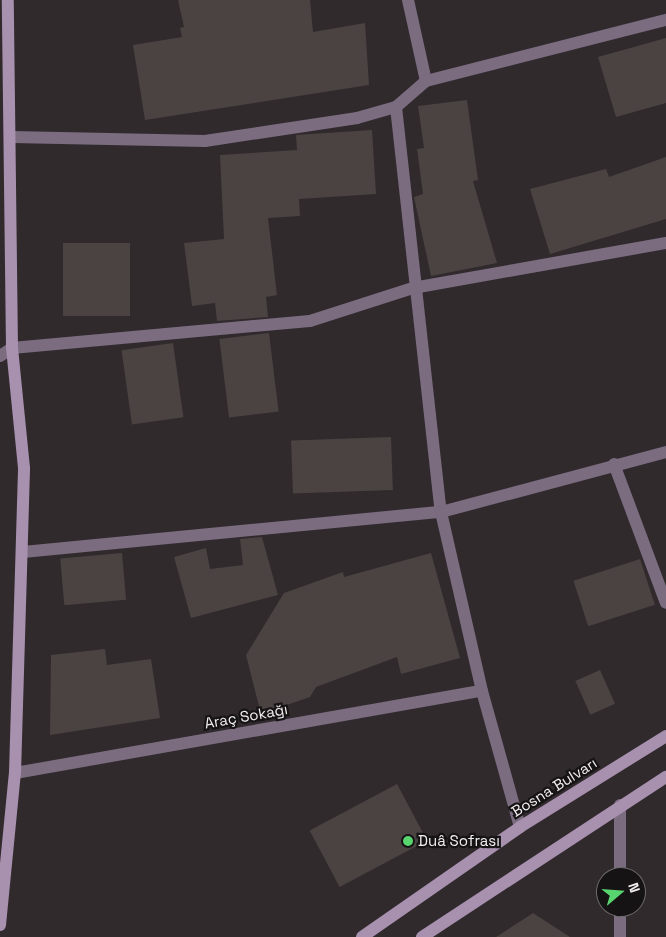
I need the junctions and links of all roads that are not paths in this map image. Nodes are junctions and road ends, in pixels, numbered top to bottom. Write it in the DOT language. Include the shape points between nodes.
graph roads {
  1 [pos="8,0"];
  2 [pos="408,0"];
  3 [pos="666,20"];
  4 [pos="10,75"];
  5 [pos="426,80"];
  6 [pos="0,84"];
  7 [pos="396,107"];
  8 [pos="12,137"];
  9 [pos="666,243"];
  10 [pos="413,288"];
  11 [pos="12,348"];
  12 [pos="0,356"];
  13 [pos="666,452"];
  14 [pos="614,464"];
  15 [pos="441,512"];
  16 [pos="23,552"];
  17 [pos="666,603"];
  18 [pos="482,690"];
  19 [pos="666,736"];
  20 [pos="15,773"];
  21 [pos="666,777"];
  22 [pos="620,805"];
  23 [pos="520,827"];
  24 [pos="5,835"];
  25 [pos="620,867"];
  26 [pos="620,917"];
  27 [pos="0,925"];
  28 [pos="362,937"];
  29 [pos="422,937"];
  30 [pos="620,937"];
  1 -- 4 [label="street"];
  2 -- 5 [label="street"];
  3 -- 5 [label="street"];
  4 -- 6 [label="street"];
  4 -- 8 [label="street"];
  5 -- 7 [label="street"];
  7 -- 8 [label="street" via="357,118 205,141"];
  7 -- 10 [label="street"];
  8 -- 11 [label="street"];
  9 -- 10 [label="street"];
  10 -- 11 [label="street" via="310,321"];
  10 -- 15 [label="street"];
  11 -- 12 [label="street"];
  11 -- 16 [label="street" via="24,468"];
  13 -- 14 [label="street"];
  14 -- 15 [label="street"];
  14 -- 17 [label="street"];
  15 -- 16 [label="street"];
  15 -- 18 [label="street"];
  16 -- 20 [label="street"];
  18 -- 20 [label="street, Araç Sokağı"];
  18 -- 23 [label="street"];
  19 -- 23 [label="street, Bosna Bulvarı"];
  20 -- 24 [label="street"];
  21 -- 22 [label="street"];
  22 -- 25 [label="street"];
  22 -- 29 [label="street"];
  23 -- 28 [label="street, Bosna Bulvarı"];
  24 -- 27 [label="street"];
  26 -- 30 [label="street"];
}
